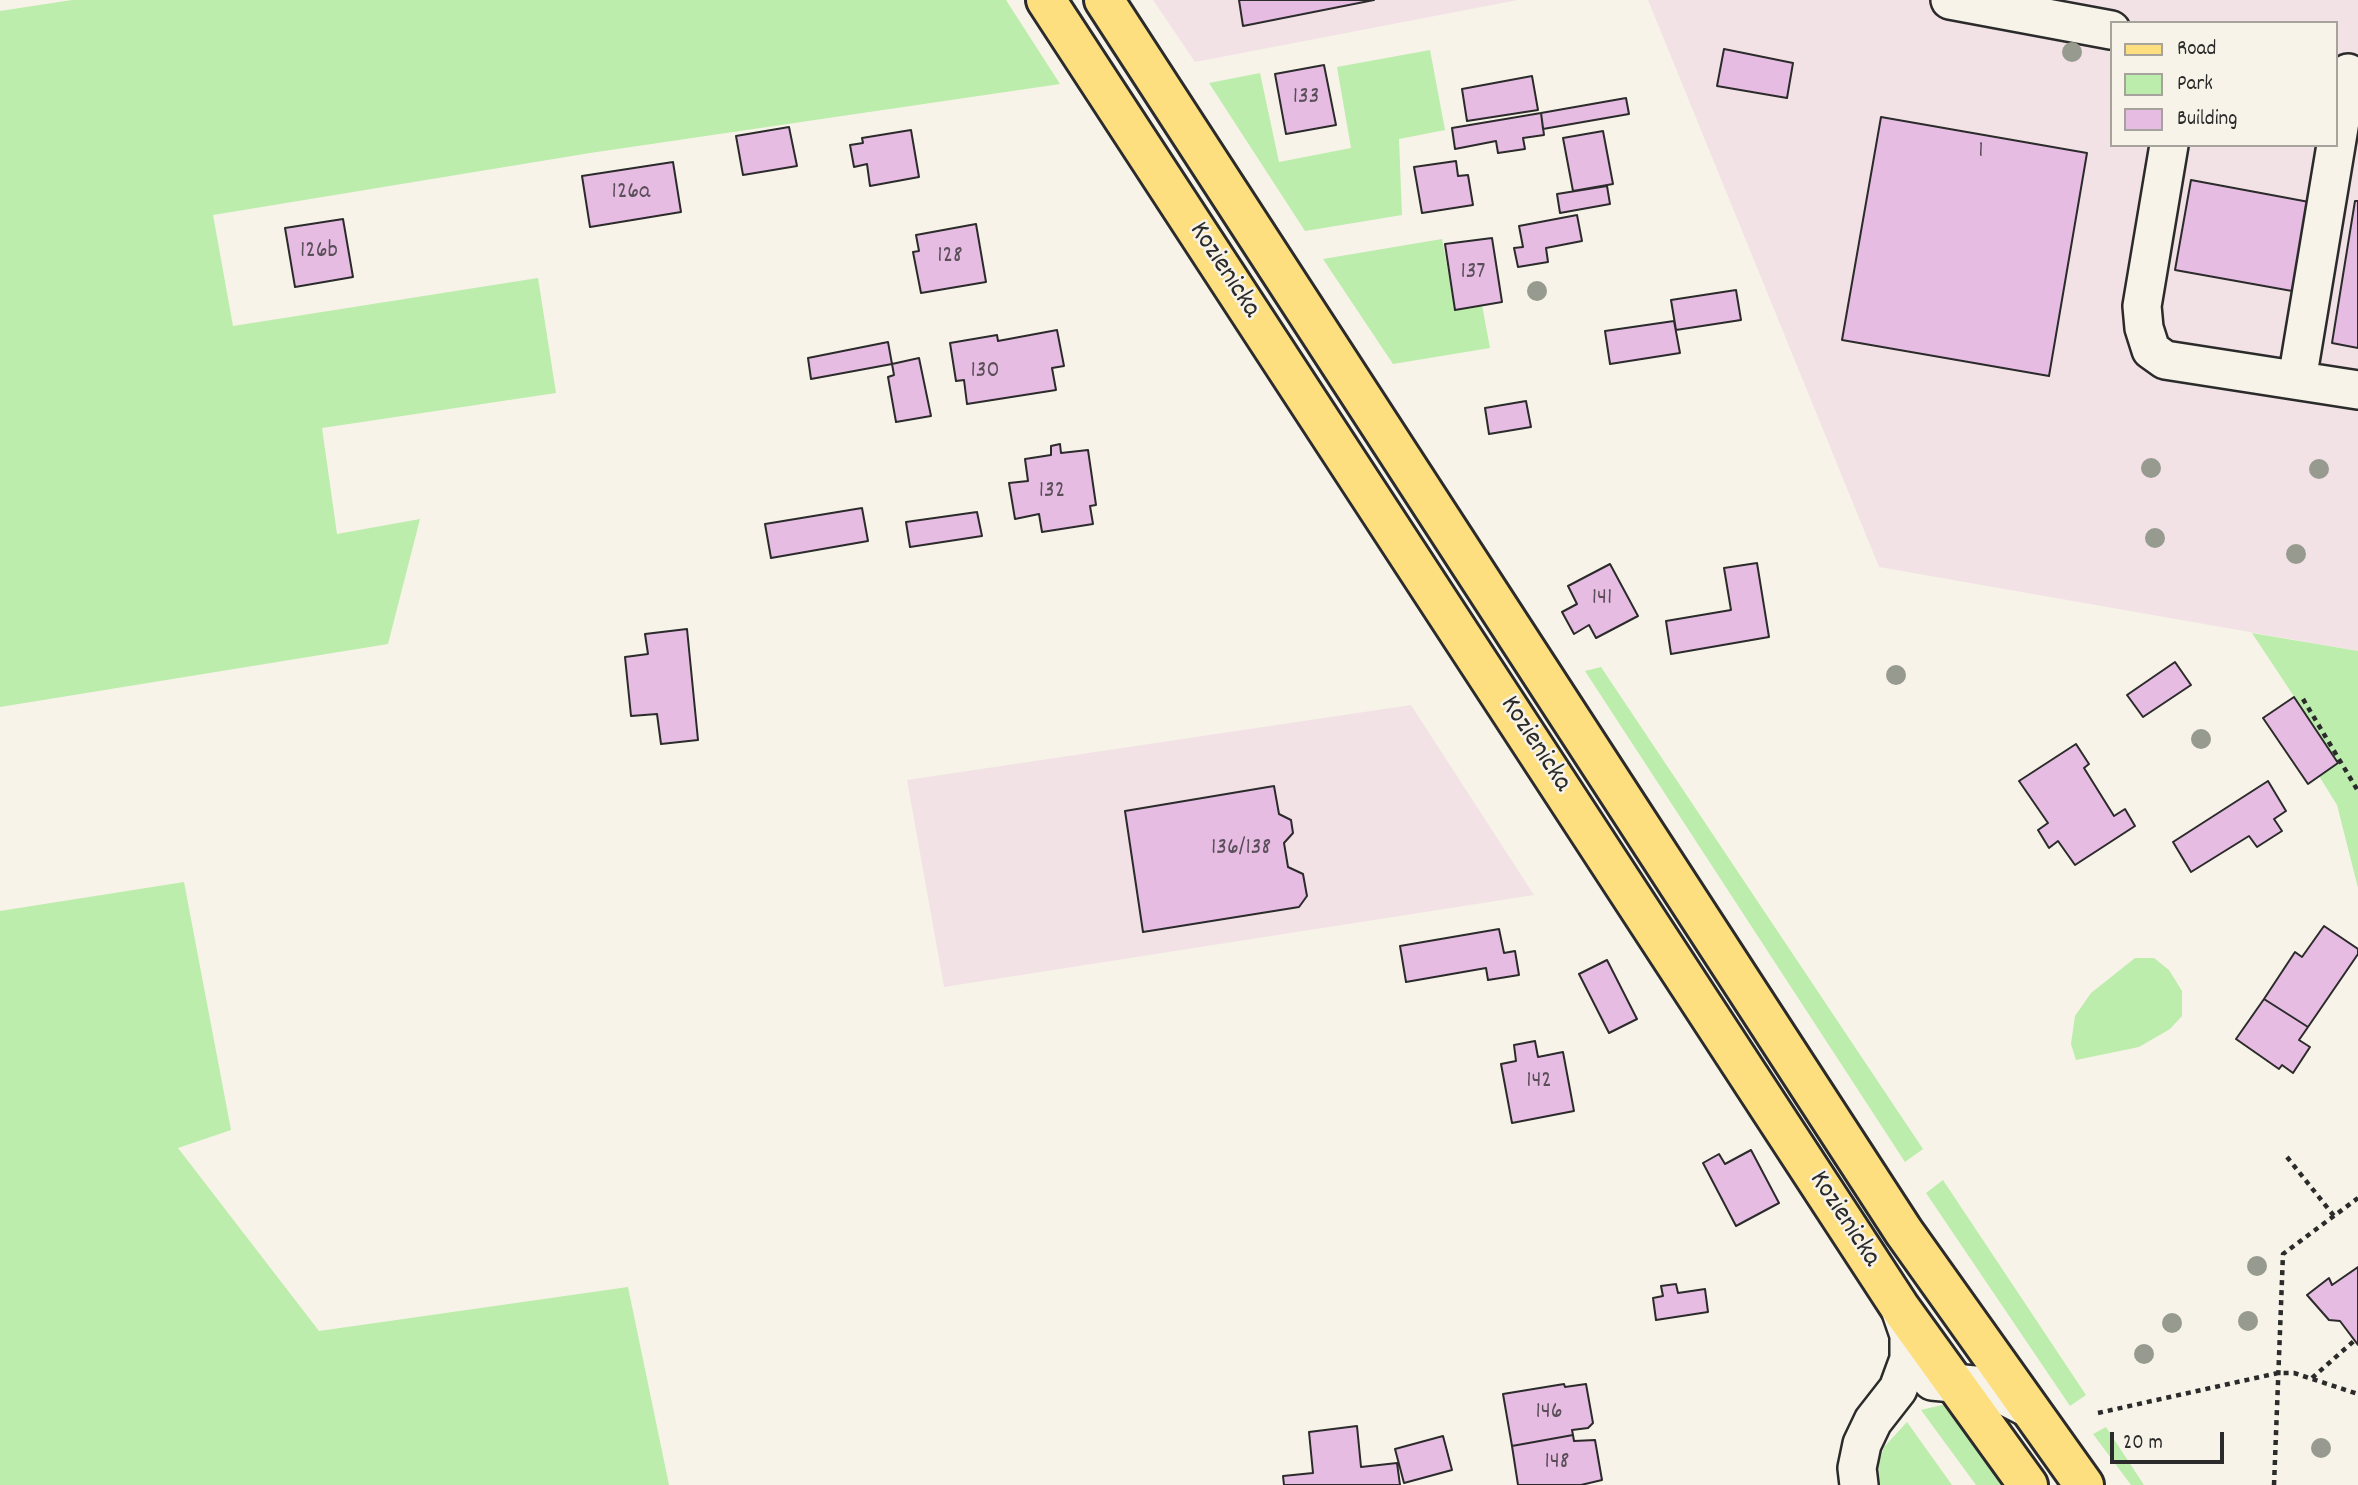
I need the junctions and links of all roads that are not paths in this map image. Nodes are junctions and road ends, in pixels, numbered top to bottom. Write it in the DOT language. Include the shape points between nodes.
graph roads {
  1 [pos="1046,0"];
  2 [pos="1104,0"];
  3 [pos="1950,0"];
  4 [pos="2110,30"];
  5 [pos="2347,73"];
  6 [pos="2337,134"];
  7 [pos="2169,147"];
  8 [pos="2335,147"];
  9 [pos="2297,380"];
  10 [pos="2358,390"];
  11 [pos="1899,1306"];
  12 [pos="1953,1381"];
  13 [pos="1898,1389"];
  14 [pos="2028,1408"];
  15 [pos="1858,1485"];
  16 [pos="2028,1485"];
  17 [pos="2084,1485"];
  1 -- 11 [label="main road, Kozienicka"];
  2 -- 14 [label="main road, Kozienicka" via="1904,1232"];
  3 -- 4 [label="street"];
  5 -- 6 [label="street"];
  7 -- 9 [label="street" via="2142,306 2151,350 2165,360"];
  8 -- 9 [label="street"];
  9 -- 10 [label="street"];
  11 -- 12 [label="main road, Kozienicka"];
  11 -- 13 [label="street" via="1909,1335 1909,1359"];
  12 -- 13 [label="street" via="1914,1381"];
  12 -- 14 [label="street" via="1997,1392"];
  12 -- 16 [label="main road, Kozienicka"];
  13 -- 15 [label="street" via="1862,1444"];
  14 -- 17 [label="main road, Kozienicka"];
}
